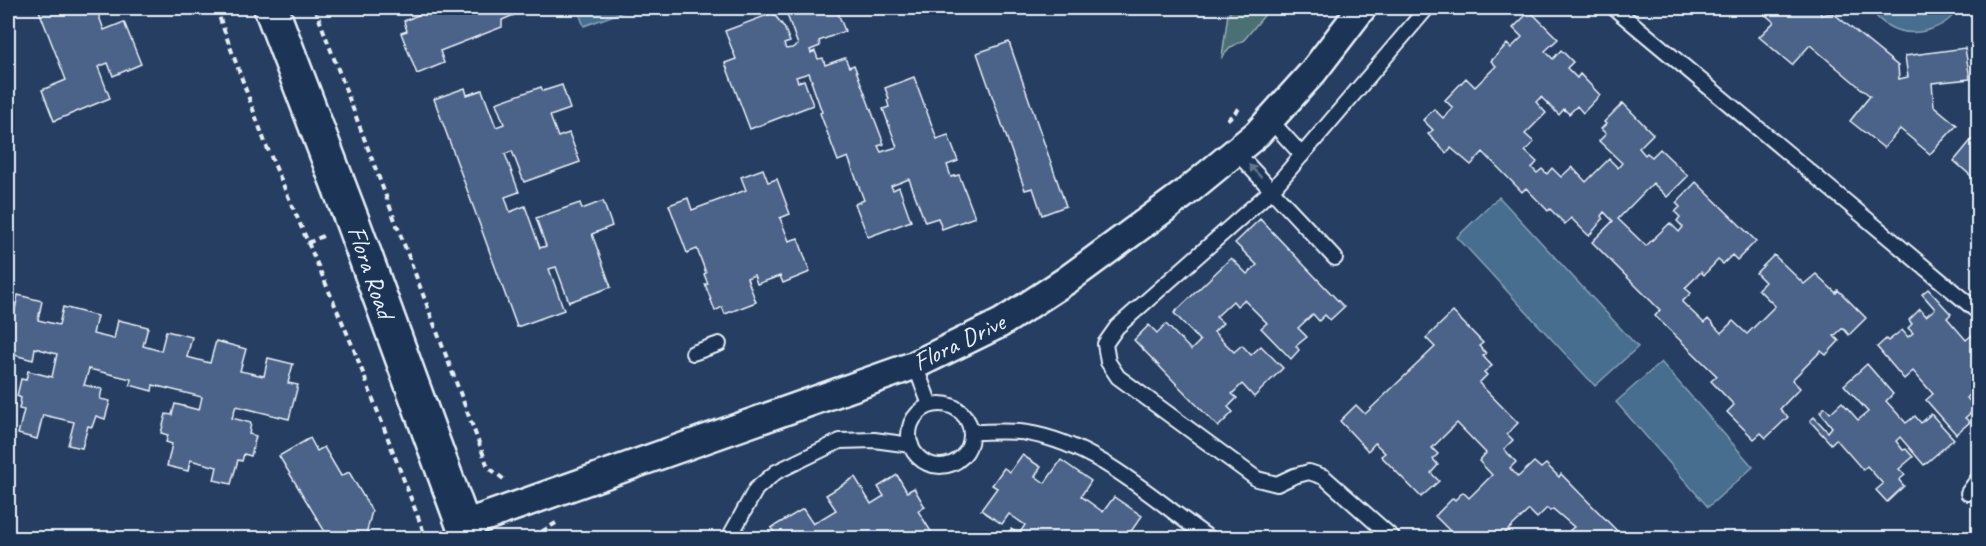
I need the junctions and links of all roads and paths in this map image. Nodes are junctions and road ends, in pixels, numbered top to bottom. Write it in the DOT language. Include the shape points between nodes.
graph roads {
  1 [pos="216,8"];
  2 [pos="271,8"];
  3 [pos="315,8"];
  4 [pos="1362,8"];
  5 [pos="1427,8"];
  6 [pos="1614,8"];
  7 [pos="1244,104"];
  8 [pos="1269,120"];
  9 [pos="1220,126"];
  10 [pos="1236,152"];
  11 [pos="1302,155"];
  12 [pos="1272,190"];
  13 [pos="1335,258"];
  14 [pos="1978,312"];
  15 [pos="719,344"];
  16 [pos="693,353"];
  17 [pos="915,365"];
  18 [pos="930,405"];
  19 [pos="972,432"];
  20 [pos="911,445"];
  21 [pos="1978,480"];
  22 [pos="1968,493"];
  23 [pos="519,505"];
  24 [pos="1186,522"];
  25 [pos="465,532"];
  26 [pos="426,538"];
  27 [pos="532,538"];
  28 [pos="729,538"];
  29 [pos="1186,538"];
  30 [pos="1209,538"];
  31 [pos="1393,538"];
  1 -- 26 [label="path" via="266,145 353,347"];
  2 -- 25 [label="street, Flora Road"];
  3 -- 23 [label="path" via="488,467 509,484"];
  4 -- 8 [label="street, Flora Drive" via="1313,72"];
  5 -- 11 [label="lane"];
  6 -- 14 [label="lane"];
  7 -- 9 [label="path"];
  8 -- 10 [label="street, Flora Drive"];
  8 -- 11 [label="lane"];
  12 -- 10 [label="lane, one-way"];
  10 -- 17 [label="street, Flora Drive" via="1067,280 1001,323"];
  11 -- 12 [label="lane"];
  12 -- 13 [label="lane"];
  12 -- 31 [label="lane" via="1117,327 1105,344 1108,362 1118,377 1257,479 1277,484 1309,472 1324,477"];
  15 -- 16 [label="lane"];
  17 -- 18 [label="lane"];
  17 -- 23 [label="street, Flora Drive"];
  18 -- 19 [label="lane" via="944,404 957,409 967,418"];
  18 -- 20 [label="lane" via="912,421"];
  19 -- 20 [label="lane" via="964,456 947,465 928,463 917,456"];
  19 -- 24 [label="lane" via="1026,433 1067,444 1115,469"];
  20 -- 28 [label="lane" via="840,441 776,472 756,489"];
  21 -- 22 [label="lane"];
  23 -- 25 [label="street, Flora Drive"];
  23 -- 27 [label="path"];
  24 -- 29 [label="lane"];
  24 -- 30 [label="lane"];
}
